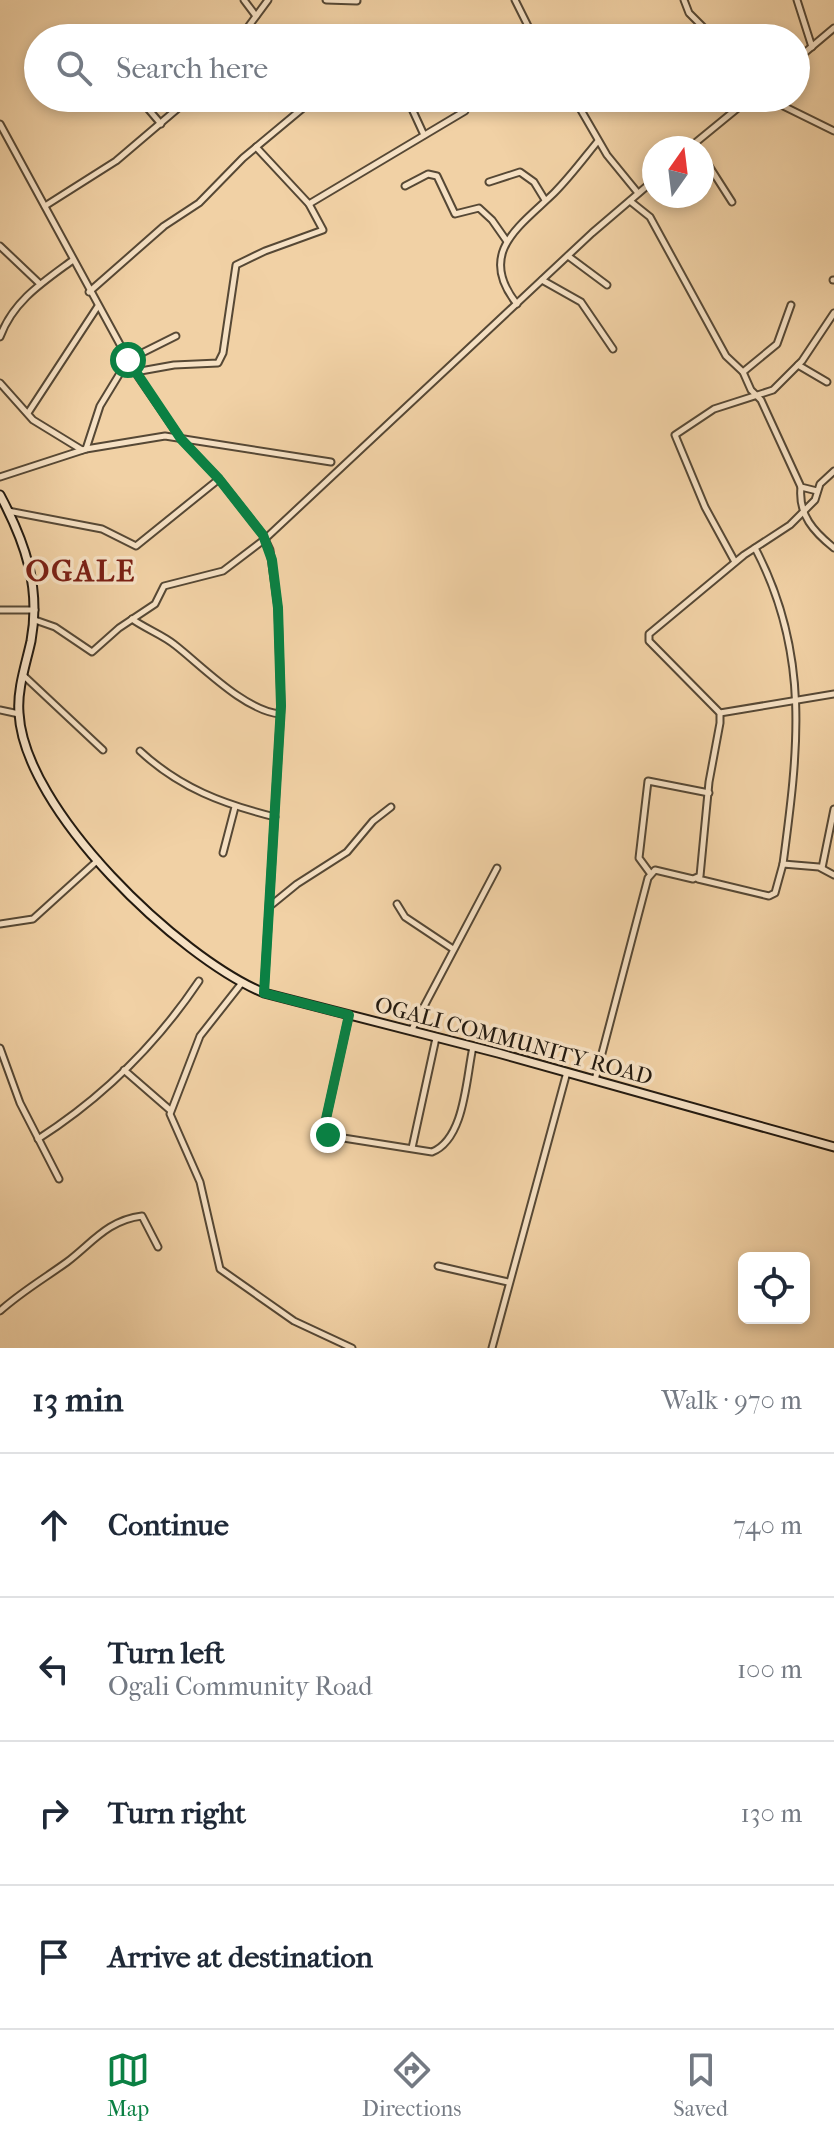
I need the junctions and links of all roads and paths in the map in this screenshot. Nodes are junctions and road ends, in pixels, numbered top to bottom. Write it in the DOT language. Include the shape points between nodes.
graph roads {
  1 [pos="244,0"];
  2 [pos="268,0"];
  3 [pos="326,0"];
  4 [pos="515,0"];
  5 [pos="692,0"];
  6 [pos="797,0"];
  7 [pos="357,1"];
  8 [pos="684,2"];
  9 [pos="256,16"];
  10 [pos="250,24"];
  11 [pos="527,24"];
  12 [pos="702,24"];
  13 [pos="805,24"];
  14 [pos="834,28"];
  15 [pos="810,41"];
  16 [pos="812,47"];
  17 [pos="151,112"];
  18 [pos="174,112"];
  19 [pos="298,112"];
  20 [pos="413,112"];
  21 [pos="463,112"];
  22 [pos="582,112"];
  23 [pos="734,112"];
  24 [pos="795,112"];
  25 [pos="0,124"];
  26 [pos="161,124"];
  27 [pos="834,131"];
  28 [pos="424,135"];
  29 [pos="706,136"];
  30 [pos="9,141"];
  31 [pos="598,141"];
  32 [pos="0,147"];
  33 [pos="256,147"];
  34 [pos="714,174"];
  35 [pos="489,182"];
  36 [pos="405,186"];
  37 [pos="642,190"];
  38 [pos="638,193"];
  39 [pos="545,200"];
  40 [pos="630,201"];
  41 [pos="732,202"];
  42 [pos="309,204"];
  43 [pos="45,206"];
  44 [pos="507,241"];
  45 [pos="0,246"];
  46 [pos="568,256"];
  47 [pos="73,260"];
  48 [pos="542,280"];
  49 [pos="40,284"];
  50 [pos="607,285"];
  51 [pos="89,292"];
  52 [pos="517,304"];
  53 [pos="791,305"];
  54 [pos="98,306"];
  55 [pos="834,313"];
  56 [pos="176,336"];
  57 [pos="0,337"];
  58 [pos="613,349"];
  59 [pos="128,360"];
  60 [pos="798,365"];
  61 [pos="135,372"];
  62 [pos="743,372"];
  63 [pos="827,382"];
  64 [pos="0,383"];
  65 [pos="753,394"];
  66 [pos="28,413"];
  67 [pos="181,439"];
  68 [pos="84,450"];
  69 [pos="331,462"];
  70 [pos="834,471"];
  71 [pos="0,477"];
  72 [pos="219,479"];
  73 [pos="801,487"];
  74 [pos="817,491"];
  75 [pos="0,495"];
  76 [pos="8,511"];
  77 [pos="803,512"];
  78 [pos="265,539"];
  79 [pos="755,548"];
  80 [pos="834,548"];
  81 [pos="735,562"];
  82 [pos="0,610"];
  83 [pos="36,610"];
  84 [pos="132,619"];
  85 [pos="35,620"];
  86 [pos="23,675"];
  87 [pos="834,694"];
  88 [pos="796,699"];
  89 [pos="0,710"];
  90 [pos="720,713"];
  91 [pos="19,714"];
  92 [pos="280,714"];
  93 [pos="103,750"];
  94 [pos="140,751"];
  95 [pos="709,793"];
  96 [pos="235,807"];
  97 [pos="391,807"];
  98 [pos="834,809"];
  99 [pos="275,817"];
  100 [pos="223,853"];
  101 [pos="99,860"];
  102 [pos="783,864"];
  103 [pos="497,868"];
  104 [pos="822,868"];
  105 [pos="650,873"];
  106 [pos="834,875"];
  107 [pos="697,878"];
  108 [pos="397,904"];
  109 [pos="269,907"];
  110 [pos="0,924"];
  111 [pos="453,949"];
  112 [pos="199,981"];
  113 [pos="241,984"];
  114 [pos="264,993"];
  115 [pos="349,1015"];
  116 [pos="411,1031"];
  117 [pos="436,1038"];
  118 [pos="473,1047"];
  119 [pos="0,1048"];
  120 [pos="124,1070"];
  121 [pos="567,1072"];
  122 [pos="595,1080"];
  123 [pos="170,1110"];
  124 [pos="38,1139"];
  125 [pos="834,1147"];
  126 [pos="412,1148"];
  127 [pos="59,1179"];
  128 [pos="158,1247"];
  129 [pos="438,1266"];
  130 [pos="508,1282"];
  131 [pos="0,1311"];
  132 [pos="349,1347"];
  133 [pos="492,1348"];
  1 -- 9 [label="street"];
  2 -- 9 [label="street"];
  3 -- 7 [label="street"];
  4 -- 11 [label="street"];
  5 -- 8 [label="street"];
  6 -- 13 [label="street"];
  8 -- 12 [label="street"];
  9 -- 10 [label="street"];
  14 -- 16 [label="street"];
  15 -- 16 [label="street"];
  17 -- 26 [label="street"];
  18 -- 26 [label="street"];
  19 -- 33 [label="street"];
  20 -- 28 [label="street"];
  21 -- 28 [label="street"];
  22 -- 31 [label="street"];
  23 -- 29 [label="street"];
  24 -- 27 [label="street"];
  25 -- 30 [label="street"];
  26 -- 43 [label="street" via="116,161"];
  28 -- 42 [label="street"];
  30 -- 32 [label="street"];
  30 -- 43 [label="street"];
  31 -- 38 [label="street"];
  31 -- 39 [label="street"];
  33 -- 42 [label="street"];
  33 -- 51 [label="street" via="199,203 155,233"];
  34 -- 41 [label="street"];
  35 -- 39 [label="street" via="520,172"];
  36 -- 44 [label="street" via="425,175 437,176 455,214 479,208"];
  37 -- 38 [label="street"];
  38 -- 40 [label="street"];
  39 -- 44 [label="street"];
  40 -- 46 [label="street"];
  40 -- 62 [label="street" via="650,217 726,356"];
  42 -- 61 [label="street" via="322,231 236,265 218,363"];
  43 -- 47 [label="street"];
  44 -- 52 [label="street" via="502,282"];
  45 -- 49 [label="street"];
  46 -- 48 [label="street"];
  46 -- 50 [label="street"];
  47 -- 49 [label="street"];
  47 -- 51 [label="street"];
  48 -- 52 [label="street"];
  48 -- 58 [label="street" via="581,302"];
  49 -- 57 [label="street" via="12,311"];
  51 -- 54 [label="street"];
  52 -- 78 [label="street"];
  53 -- 62 [label="street" via="777,344"];
  54 -- 59 [label="street"];
  54 -- 66 [label="street"];
  55 -- 60 [label="street"];
  56 -- 59 [label="street"];
  59 -- 61 [label="street"];
  59 -- 68 [label="street" via="100,406"];
  60 -- 63 [label="street"];
  60 -- 65 [label="street" via="773,390"];
  61 -- 67 [label="street"];
  62 -- 65 [label="street"];
  64 -- 66 [label="street"];
  65 -- 73 [label="street" via="773,422"];
  65 -- 81 [label="street" via="714,409 675,435"];
  66 -- 68 [label="street"];
  67 -- 68 [label="street" via="155,436"];
  67 -- 69 [label="street"];
  67 -- 72 [label="street"];
  68 -- 71 [label="street"];
  70 -- 74 [label="street"];
  72 -- 76 [label="street" via="136,546 102,529"];
  72 -- 78 [label="street"];
  73 -- 74 [label="street"];
  73 -- 77 [label="street"];
  74 -- 77 [label="street"];
  75 -- 76 [label="street, OGALI COMMUNITY ROAD"];
  76 -- 83 [label="street, OGALI COMMUNITY ROAD" via="27,556"];
  77 -- 79 [label="street"];
  77 -- 80 [label="street" via="817,535"];
  78 -- 84 [label="street" via="223,571 164,586 155,604"];
  78 -- 92 [label="street" via="278,608"];
  79 -- 81 [label="street"];
  79 -- 88 [label="street" via="786,630"];
  81 -- 90 [label="street" via="648,638"];
  82 -- 83 [label="street"];
  83 -- 85 [label="street, OGALI COMMUNITY ROAD"];
  84 -- 85 [label="street" via="92,652"];
  84 -- 92 [label="street" via="170,641 240,696"];
  85 -- 86 [label="street, OGALI COMMUNITY ROAD"];
  86 -- 91 [label="street, OGALI COMMUNITY ROAD"];
  86 -- 93 [label="street"];
  87 -- 88 [label="street"];
  88 -- 90 [label="street"];
  88 -- 102 [label="street" via="798,756"];
  89 -- 91 [label="street"];
  90 -- 95 [label="street"];
  91 -- 101 [label="street, OGALI COMMUNITY ROAD" via="39,783"];
  92 -- 99 [label="street"];
  94 -- 96 [label="street" via="185,787"];
  95 -- 105 [label="street" via="648,781 639,858"];
  95 -- 107 [label="street"];
  96 -- 99 [label="street"];
  96 -- 100 [label="street"];
  97 -- 109 [label="street" via="347,852"];
  98 -- 104 [label="street"];
  99 -- 109 [label="street"];
  101 -- 110 [label="street" via="33,919"];
  101 -- 113 [label="street, OGALI COMMUNITY ROAD" via="173,936"];
  102 -- 104 [label="street"];
  102 -- 107 [label="street" via="771,896"];
  103 -- 111 [label="street"];
  104 -- 106 [label="street"];
  105 -- 107 [label="street"];
  105 -- 122 [label="street"];
  108 -- 111 [label="street" via="405,917"];
  109 -- 114 [label="street"];
  111 -- 116 [label="street"];
  112 -- 120 [label="street" via="160,1035"];
  113 -- 114 [label="street, OGALI COMMUNITY ROAD"];
  113 -- 123 [label="street" via="200,1036"];
  114 -- 115 [label="street, OGALI COMMUNITY ROAD"];
  115 -- 116 [label="street, OGALI COMMUNITY ROAD"];
  115 -- 126 [label="street" via="325,1132"];
  116 -- 117 [label="street, OGALI COMMUNITY ROAD"];
  117 -- 118 [label="street, OGALI COMMUNITY ROAD"];
  117 -- 126 [label="street"];
  118 -- 121 [label="street, OGALI COMMUNITY ROAD"];
  118 -- 126 [label="street" via="448,1143 432,1152"];
  119 -- 124 [label="street"];
  120 -- 123 [label="street"];
  120 -- 124 [label="street"];
  121 -- 122 [label="street, OGALI COMMUNITY ROAD"];
  121 -- 130 [label="street"];
  122 -- 125 [label="street, OGALI COMMUNITY ROAD"];
  123 -- 132 [label="street" via="200,1182 220,1269 294,1321"];
  124 -- 127 [label="street"];
  128 -- 131 [label="street" via="142,1216 114,1224"];
  129 -- 130 [label="street"];
  130 -- 133 [label="street"];
}
